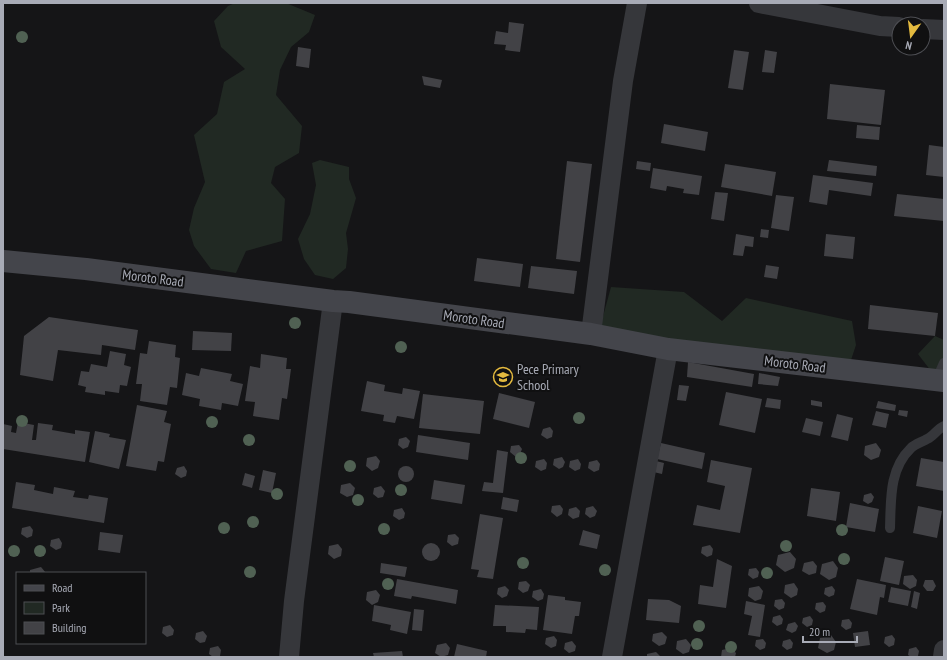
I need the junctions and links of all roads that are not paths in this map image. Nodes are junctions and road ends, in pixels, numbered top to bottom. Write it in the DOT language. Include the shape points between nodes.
graph roads {
  1 [pos="637,3"];
  2 [pos="759,3"];
  3 [pos="891,27"];
  4 [pos="931,29"];
  5 [pos="944,30"];
  6 [pos="3,261"];
  7 [pos="333,301"];
  8 [pos="591,334"];
  9 [pos="668,349"];
  10 [pos="941,375"];
  11 [pos="944,426"];
  12 [pos="890,528"];
  13 [pos="944,650"];
  14 [pos="289,657"];
  15 [pos="612,657"];
  16 [pos="943,657"];
  1 -- 8 [label="street" via="623,81"];
  2 -- 3 [label="street"];
  4 -- 5 [label="street"];
  6 -- 7 [label="main road, Moroto Road" via="86,269"];
  7 -- 8 [label="main road, Moroto Road"];
  7 -- 14 [label="street"];
  8 -- 9 [label="main road, Moroto Road"];
  9 -- 10 [label="main road, Moroto Road"];
  9 -- 15 [label="street"];
  11 -- 12 [label="lane" via="929,439 912,446 899,462 892,485"];
  13 -- 16 [label="street"];
}
